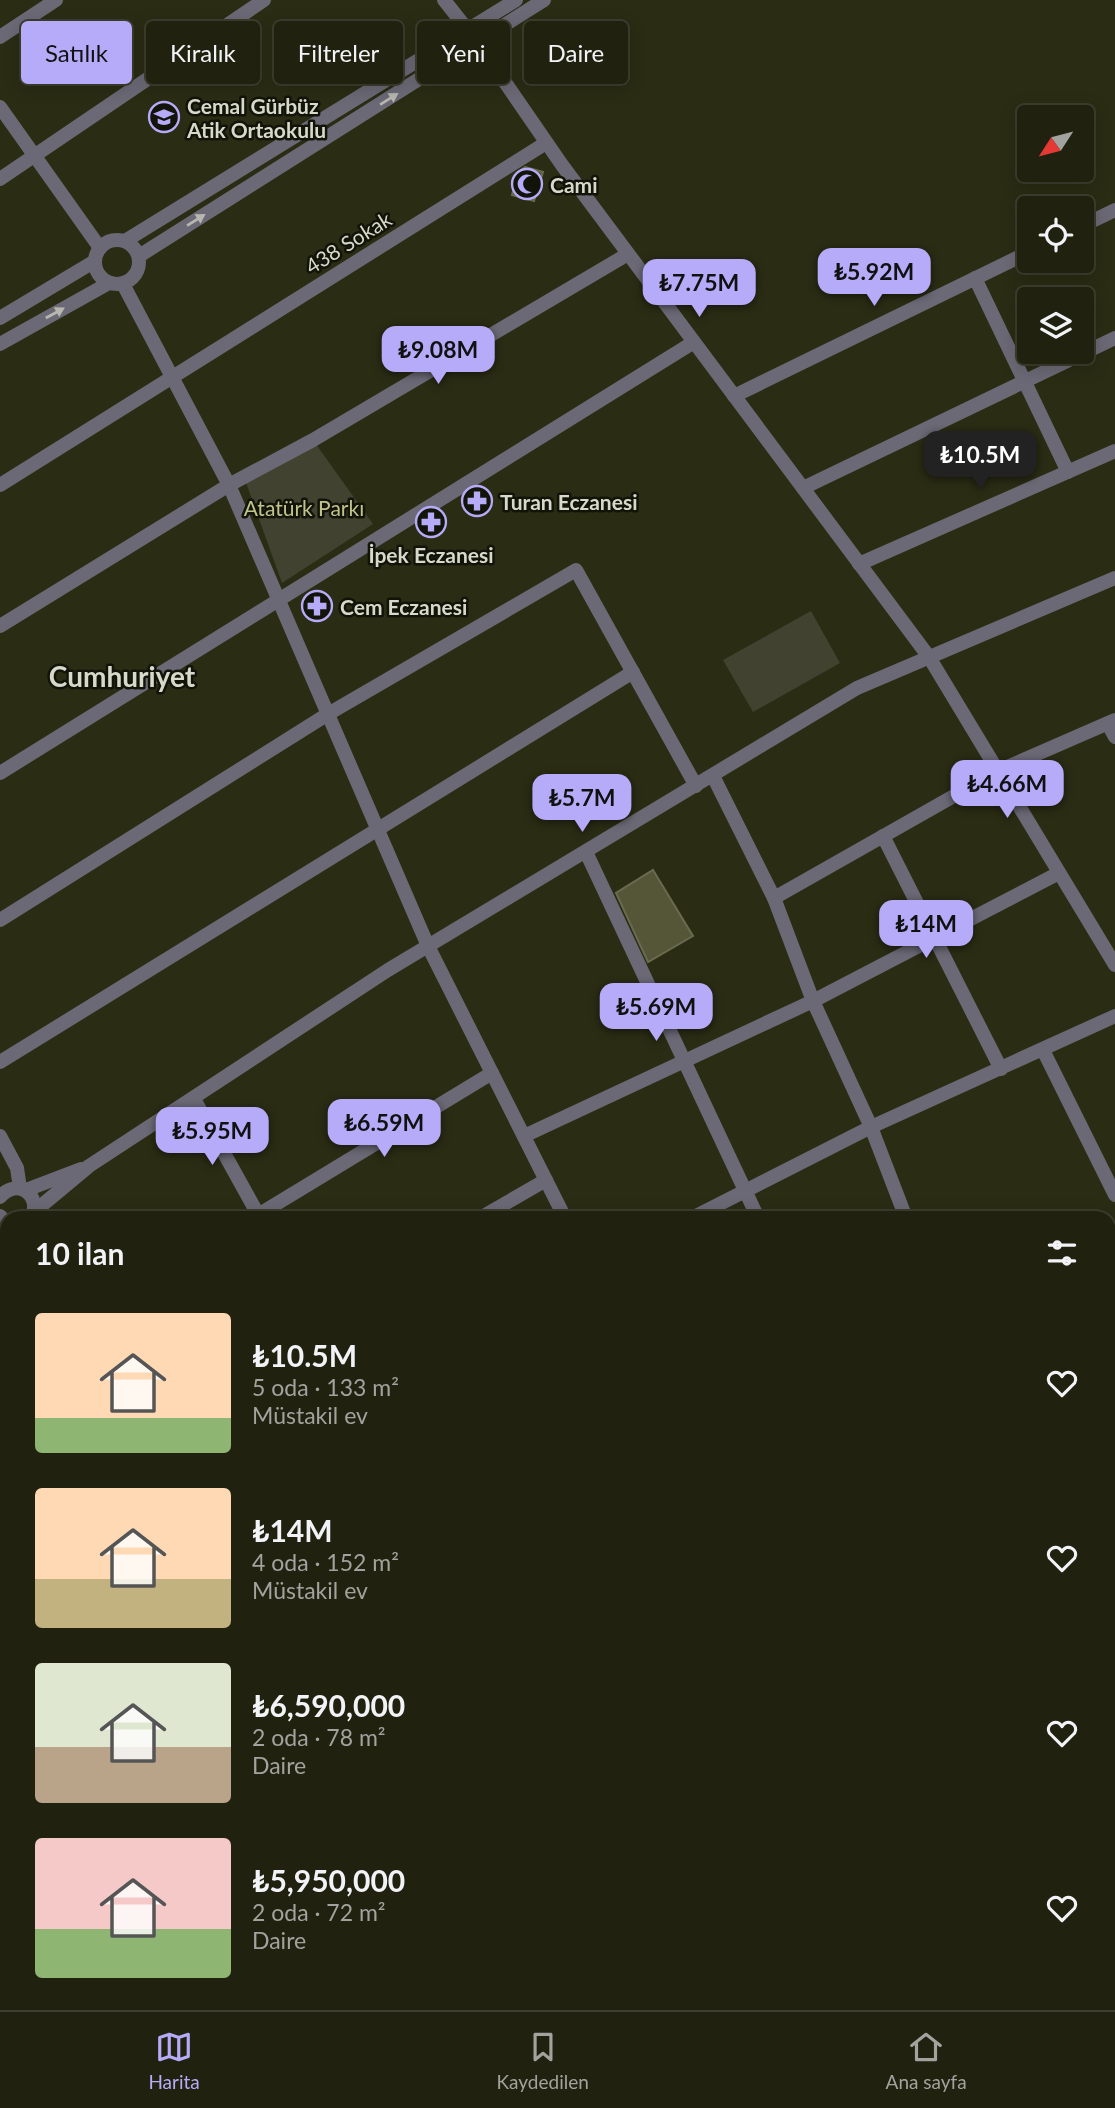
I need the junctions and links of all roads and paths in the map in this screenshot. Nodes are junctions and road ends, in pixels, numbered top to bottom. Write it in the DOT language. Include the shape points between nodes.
graph roads {
  1 [pos="56,0"];
  2 [pos="264,0"];
  3 [pos="444,0"];
  4 [pos="516,0"];
  5 [pos="544,0"];
  6 [pos="461,21"];
  7 [pos="482,21"];
  8 [pos="510,22"];
  9 [pos="0,37"];
  10 [pos="417,61"];
  11 [pos="417,81"];
  12 [pos="506,84"];
  13 [pos="0,107"];
  14 [pos="546,143"];
  15 [pos="36,157"];
  16 [pos="0,179"];
  17 [pos="1115,210"];
  18 [pos="1094,220"];
  19 [pos="125,241"];
  20 [pos="97,254"];
  21 [pos="628,254"];
  22 [pos="139,256"];
  23 [pos="1017,258"];
  24 [pos="975,278"];
  25 [pos="116,283"];
  26 [pos="0,318"];
  27 [pos="1115,338"];
  28 [pos="694,342"];
  29 [pos="0,344"];
  30 [pos="173,377"];
  31 [pos="1024,382"];
  32 [pos="734,396"];
  33 [pos="1115,451"];
  34 [pos="1068,472"];
  35 [pos="0,485"];
  36 [pos="229,485"];
  37 [pos="803,488"];
  38 [pos="859,564"];
  39 [pos="1115,578"];
  40 [pos="279,600"];
  41 [pos="0,626"];
  42 [pos="929,657"];
  43 [pos="633,672"];
  44 [pos="328,714"];
  45 [pos="1112,727"];
  46 [pos="998,771"];
  47 [pos="0,773"];
  48 [pos="713,776"];
  49 [pos="696,786"];
  50 [pos="378,830"];
  51 [pos="883,836"];
  52 [pos="586,852"];
  53 [pos="1059,873"];
  54 [pos="774,898"];
  55 [pos="0,920"];
  56 [pos="934,937"];
  57 [pos="428,946"];
  58 [pos="1115,965"];
  59 [pos="813,1001"];
  60 [pos="1115,1016"];
  61 [pos="1043,1049"];
  62 [pos="0,1062"];
  63 [pos="685,1062"];
  64 [pos="1001,1069"];
  65 [pos="492,1073"];
  66 [pos="194,1099"];
  67 [pos="871,1127"];
  68 [pos="0,1136"];
  69 [pos="524,1136"];
  70 [pos="89,1167"];
  71 [pos="0,1178"];
  72 [pos="546,1180"];
  73 [pos="23,1189"];
  74 [pos="745,1191"];
  75 [pos="2,1195"];
  76 [pos="1115,1195"];
  77 [pos="33,1211"];
  78 [pos="39,1211"];
  79 [pos="256,1211"];
  80 [pos="267,1211"];
  81 [pos="492,1211"];
  82 [pos="562,1211"];
  83 [pos="706,1211"];
  84 [pos="755,1211"];
  85 [pos="903,1211"];
  1 -- 9 [label="street"];
  2 -- 15 [label="street"];
  3 -- 6 [label="street"];
  4 -- 7 [label="street"];
  5 -- 8 [label="street"];
  10 -- 19 [label="street"];
  22 -- 11 [label="street, one-way"];
  12 -- 14 [label="street"];
  13 -- 15 [label="street"];
  14 -- 21 [label="street"];
  14 -- 30 [label="street, 438 Sokak"];
  15 -- 16 [label="street"];
  15 -- 20 [label="street"];
  17 -- 18 [label="street"];
  19 -- 20 [label="street" via="111,240"];
  19 -- 22 [label="street"];
  20 -- 25 [label="street" via="99,274"];
  20 -- 26 [label="street"];
  21 -- 28 [label="street"];
  21 -- 36 [label="street"];
  22 -- 25 [label="street" via="134,276"];
  23 -- 24 [label="street"];
  24 -- 31 [label="street"];
  24 -- 32 [label="street"];
  29 -- 25 [label="street, one-way"];
  25 -- 30 [label="street"];
  27 -- 31 [label="street"];
  28 -- 32 [label="street"];
  28 -- 40 [label="street"];
  30 -- 35 [label="street, 438 Sokak"];
  30 -- 36 [label="street"];
  31 -- 34 [label="street"];
  31 -- 37 [label="street"];
  32 -- 37 [label="street"];
  33 -- 34 [label="street"];
  34 -- 38 [label="street"];
  36 -- 40 [label="street"];
  36 -- 41 [label="street"];
  37 -- 38 [label="street"];
  38 -- 42 [label="street"];
  39 -- 42 [label="street"];
  40 -- 44 [label="street"];
  40 -- 47 [label="street"];
  42 -- 46 [label="street"];
  42 -- 48 [label="street" via="857,688"];
  43 -- 44 [label="street" via="576,570"];
  43 -- 49 [label="street"];
  43 -- 50 [label="street"];
  44 -- 50 [label="street"];
  44 -- 55 [label="street"];
  45 -- 46 [label="street"];
  46 -- 51 [label="street"];
  46 -- 53 [label="street"];
  48 -- 49 [label="street"];
  48 -- 54 [label="street"];
  49 -- 52 [label="street"];
  50 -- 57 [label="street"];
  50 -- 62 [label="street"];
  51 -- 54 [label="street"];
  51 -- 56 [label="street"];
  52 -- 57 [label="street"];
  52 -- 63 [label="street"];
  53 -- 56 [label="street"];
  53 -- 58 [label="street"];
  54 -- 59 [label="street"];
  56 -- 59 [label="street"];
  56 -- 64 [label="street"];
  57 -- 65 [label="street"];
  57 -- 66 [label="street"];
  59 -- 63 [label="street"];
  59 -- 67 [label="street"];
  60 -- 61 [label="street"];
  61 -- 64 [label="street"];
  61 -- 76 [label="street"];
  63 -- 69 [label="street"];
  63 -- 74 [label="street"];
  64 -- 67 [label="street"];
  65 -- 69 [label="street"];
  65 -- 80 [label="street"];
  66 -- 70 [label="street"];
  66 -- 79 [label="street"];
  67 -- 74 [label="street"];
  67 -- 85 [label="street"];
  68 -- 73 [label="street"];
  69 -- 72 [label="street"];
  70 -- 73 [label="street"];
  70 -- 78 [label="street"];
  71 -- 75 [label="street"];
  72 -- 81 [label="street"];
  72 -- 82 [label="street"];
  73 -- 75 [label="street" via="8,1189"];
  73 -- 77 [label="street" via="34,1199"];
  74 -- 83 [label="street"];
  74 -- 84 [label="street"];
}
